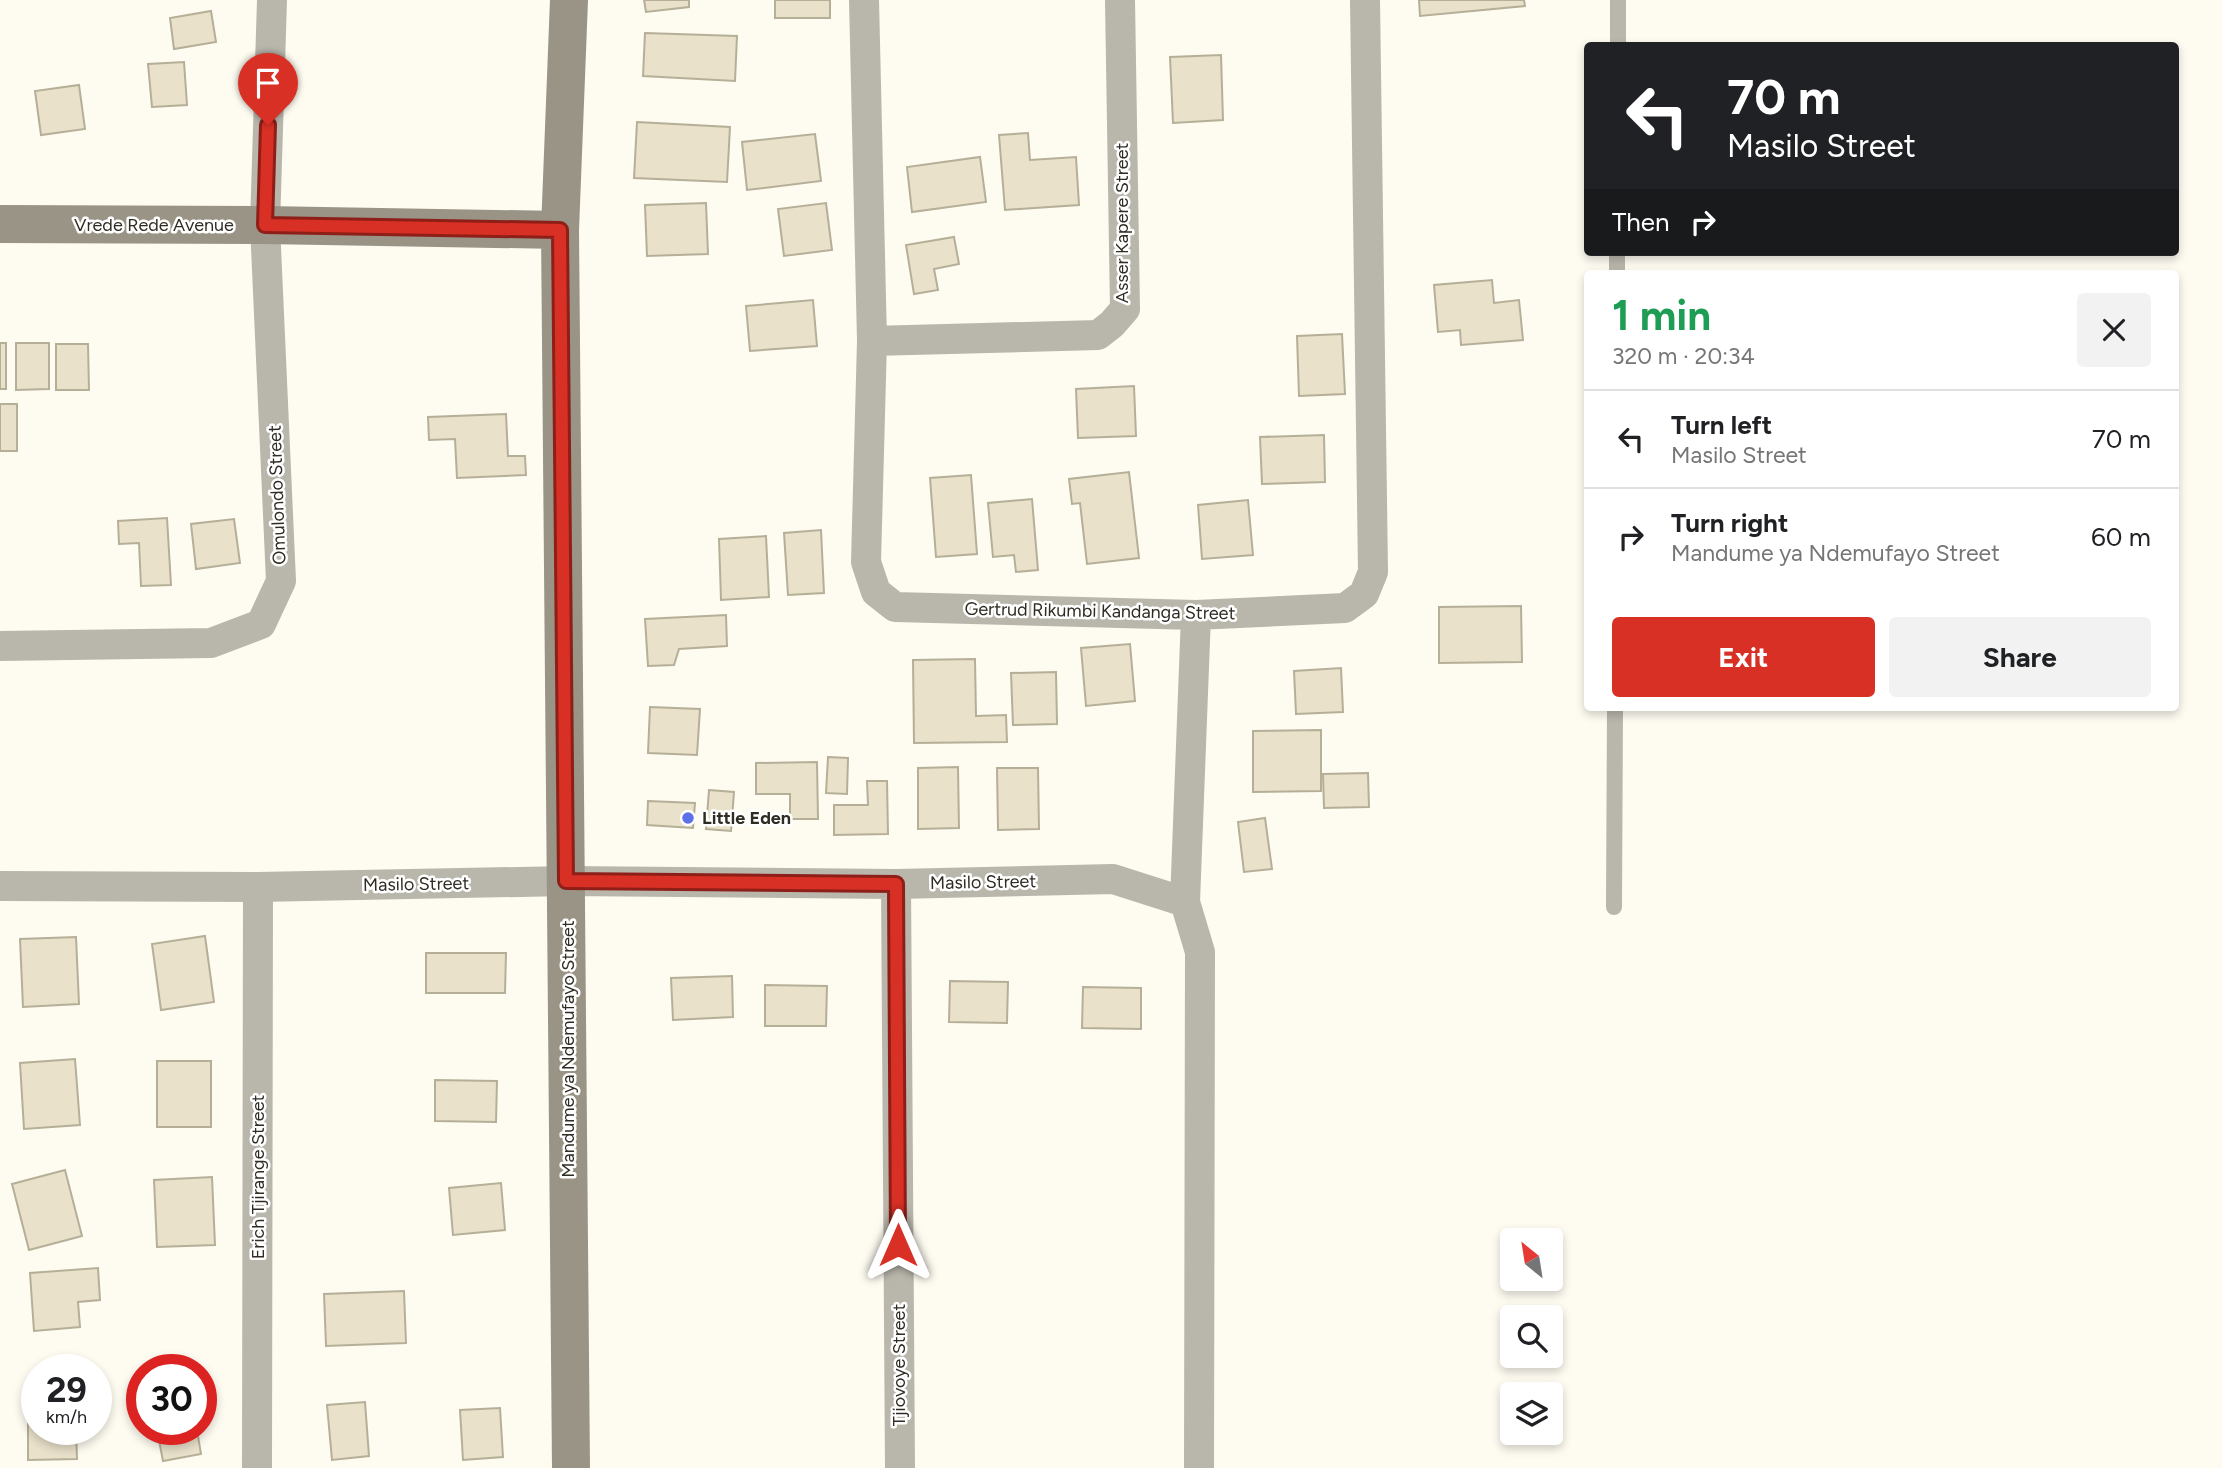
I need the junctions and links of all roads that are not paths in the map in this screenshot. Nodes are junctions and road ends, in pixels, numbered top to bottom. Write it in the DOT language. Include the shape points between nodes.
graph roads {
  1 [pos="272,0"];
  2 [pos="569,0"];
  3 [pos="864,0"];
  4 [pos="1120,0"];
  5 [pos="1365,0"];
  6 [pos="1618,0"];
  7 [pos="1618,42"];
  8 [pos="0,224"];
  9 [pos="265,225"];
  10 [pos="560,230"];
  11 [pos="872,341"];
  12 [pos="1196,615"];
  13 [pos="0,646"];
  14 [pos="1615,711"];
  15 [pos="566,881"];
  16 [pos="896,884"];
  17 [pos="0,886"];
  18 [pos="258,887"];
  19 [pos="1185,902"];
  20 [pos="1614,907"];
  21 [pos="257,1468"];
  22 [pos="571,1468"];
  23 [pos="900,1468"];
  24 [pos="1199,1468"];
  1 -- 9 [label="street, Omulondo Street"];
  2 -- 10 [label="street, Mandume ya Ndemufayo Street"];
  3 -- 11 [label="street, Gertrud Rikumbi Kandanga Street"];
  4 -- 11 [label="street, Asser Kapere Street" via="1125,309 1098,335"];
  5 -- 12 [label="street, Gertrud Rikumbi Kandanga Street" via="1373,572 1364,594 1345,608"];
  6 -- 7 [label="lane"];
  8 -- 9 [label="street, Vrede Rede Avenue"];
  9 -- 10 [label="street, Vrede Rede Avenue"];
  9 -- 13 [label="street, Omulondo Street" via="281,581 261,624 211,642"];
  10 -- 15 [label="street, Mandume ya Ndemufayo Street"];
  11 -- 12 [label="street, Gertrud Rikumbi Kandanga Street" via="866,562 876,592 895,607"];
  12 -- 19 [label="street"];
  14 -- 20 [label="lane"];
  15 -- 16 [label="street, Masilo Street"];
  15 -- 18 [label="street, Masilo Street"];
  15 -- 22 [label="street, Mandume ya Ndemufayo Street"];
  16 -- 19 [label="street, Masilo Street" via="1113,879"];
  16 -- 23 [label="street, Tjiovoye Street"];
  17 -- 18 [label="street, Masilo Street"];
  18 -- 21 [label="street, Erich Tjirange Street"];
  19 -- 24 [label="street" via="1200,952"];
}
